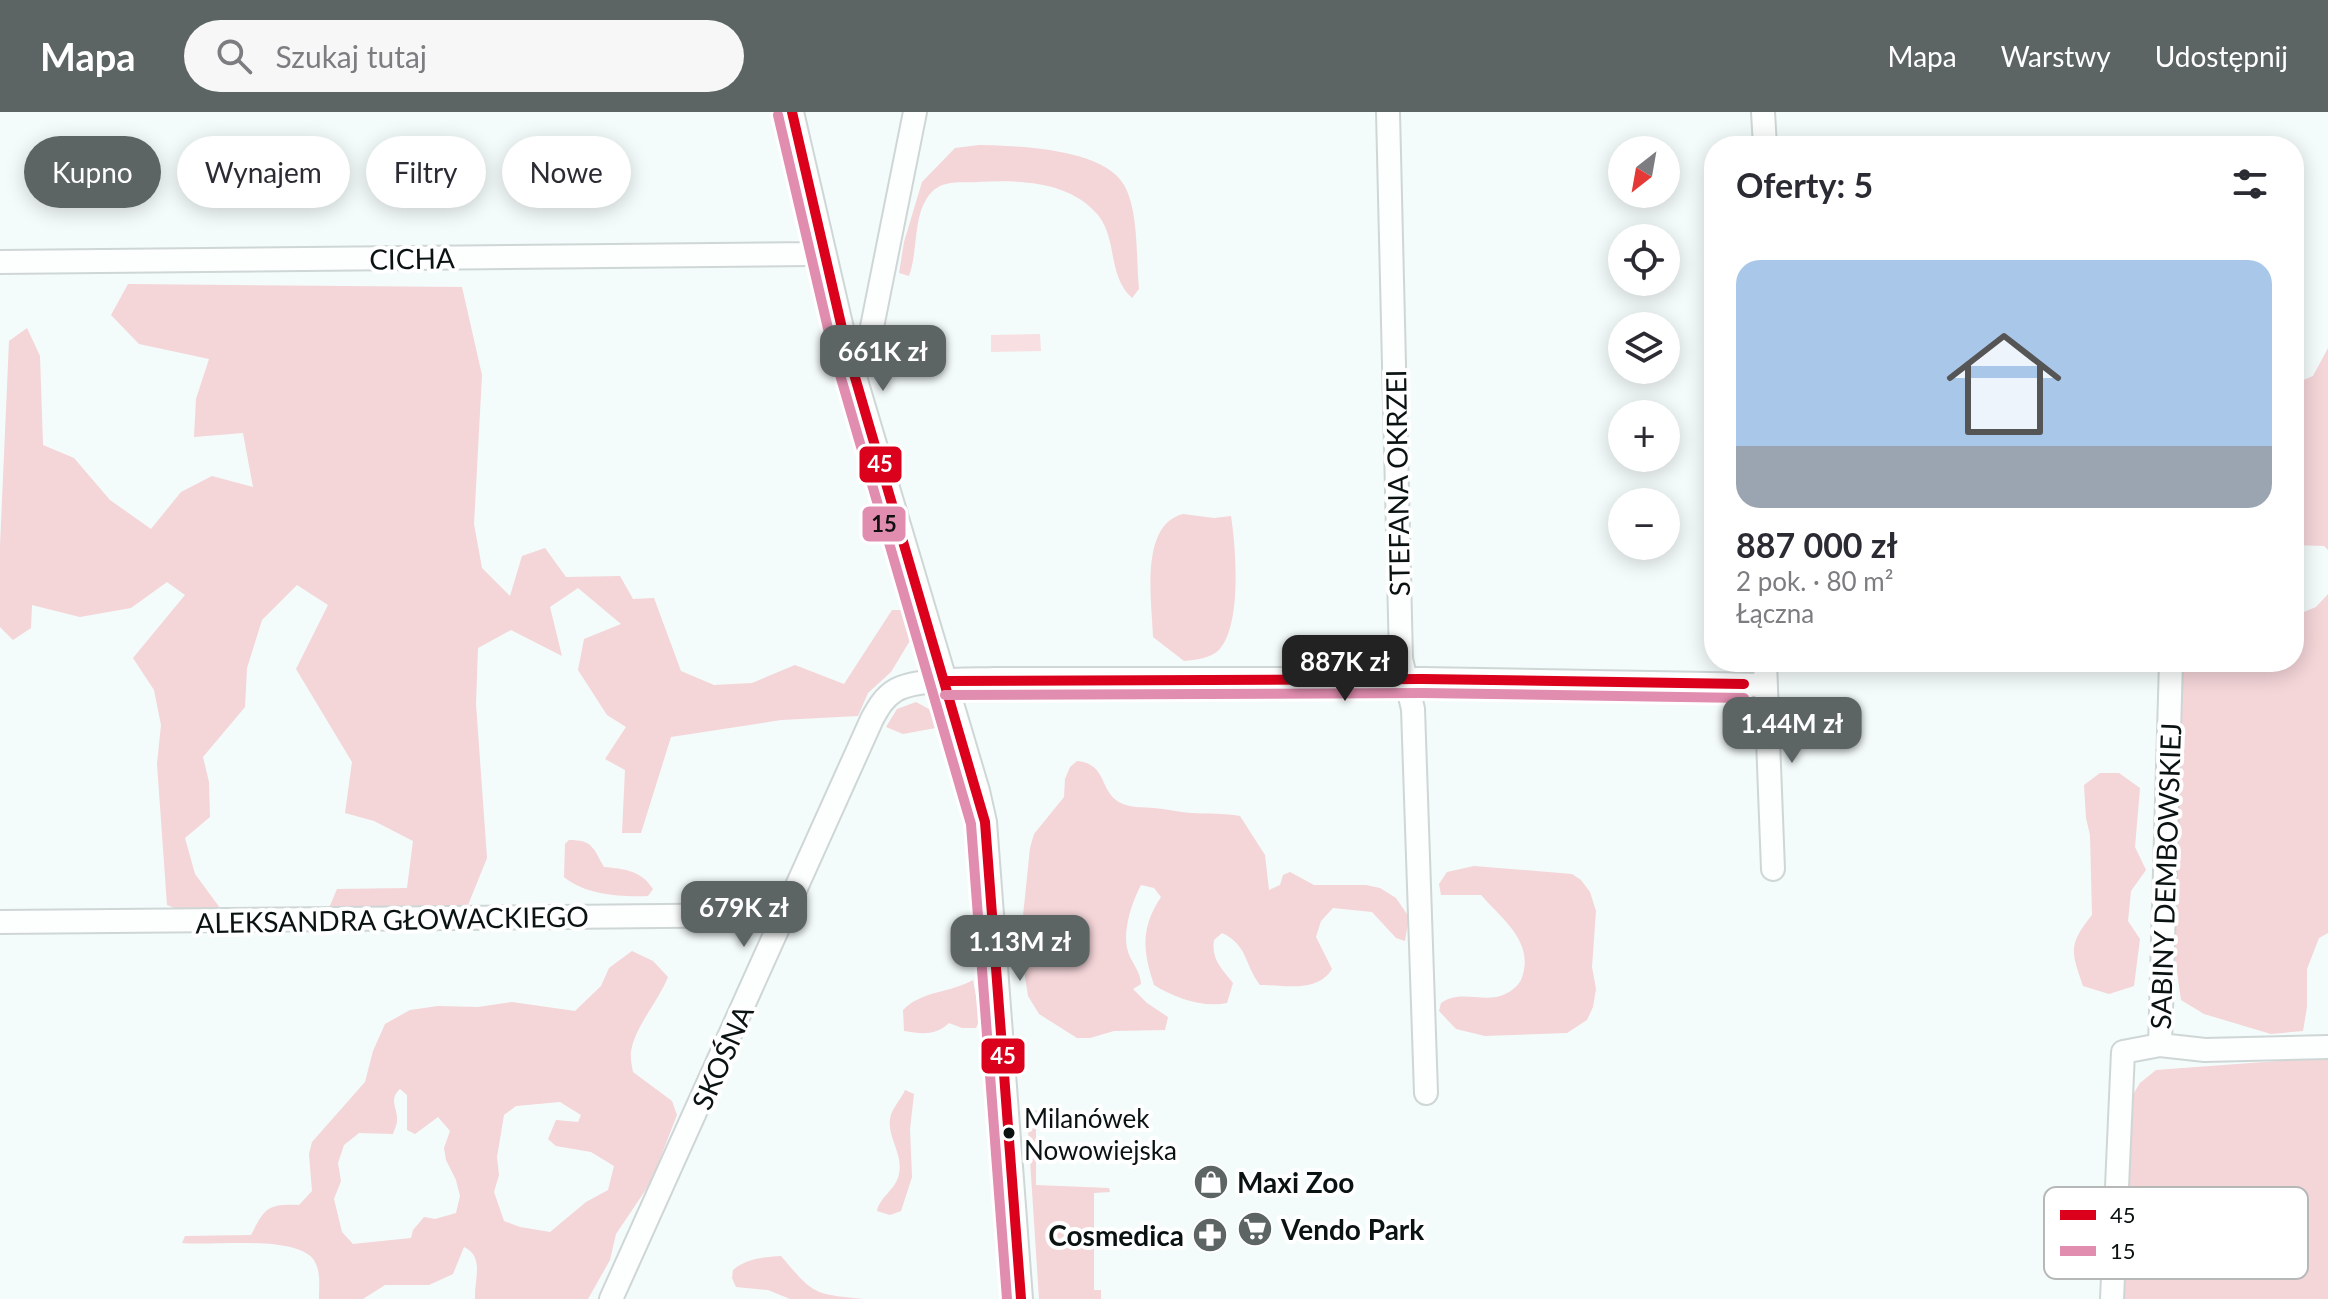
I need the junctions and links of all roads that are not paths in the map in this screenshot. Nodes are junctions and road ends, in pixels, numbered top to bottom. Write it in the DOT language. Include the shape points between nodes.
graph roads {
  1 [pos="792,112"];
  2 [pos="915,112"];
  3 [pos="1388,112"];
  4 [pos="1763,112"];
  5 [pos="1764,136"];
  6 [pos="824,251"];
  7 [pos="0,262"];
  8 [pos="847,350"];
  9 [pos="1765,672"];
  10 [pos="2171,672"];
  11 [pos="1404,680"];
  12 [pos="945,681"];
  13 [pos="1765,685"];
  14 [pos="1773,869"];
  15 [pos="783,918"];
  16 [pos="0,922"];
  17 [pos="2160,1045"];
  18 [pos="2328,1047"];
  19 [pos="1426,1093"];
  20 [pos="2117,1187"];
  21 [pos="2113,1279"];
  22 [pos="611,1299"];
  23 [pos="1021,1299"];
  24 [pos="2112,1299"];
  1 -- 6 [label="street"];
  2 -- 8 [label="street" via="870,337"];
  3 -- 11 [label="street, STEFANA OKRZEI"];
  4 -- 5 [label="street"];
  6 -- 7 [label="street, CICHA"];
  6 -- 8 [label="street"];
  8 -- 12 [label="street"];
  9 -- 13 [label="street"];
  10 -- 17 [label="street, SABINY DEMBOWSKIEJ"];
  11 -- 12 [label="street, SKOŚNA"];
  11 -- 13 [label="street, SKOŚNA"];
  11 -- 19 [label="street, STEFANA OKRZEI" via="1413,709"];
  12 -- 15 [label="street, SKOŚNA" via="904,686 883,701"];
  12 -- 23 [label="street" via="985,822"];
  13 -- 14 [label="street"];
  15 -- 16 [label="street, ALEKSANDRA GŁOWACKIEGO"];
  15 -- 22 [label="street, SKOŚNA"];
  17 -- 18 [label="street" via="2205,1050"];
  17 -- 20 [label="street, SABINY DEMBOWSKIEJ" via="2123,1052"];
  21 -- 24 [label="street, SABINY DEMBOWSKIEJ"];
}
